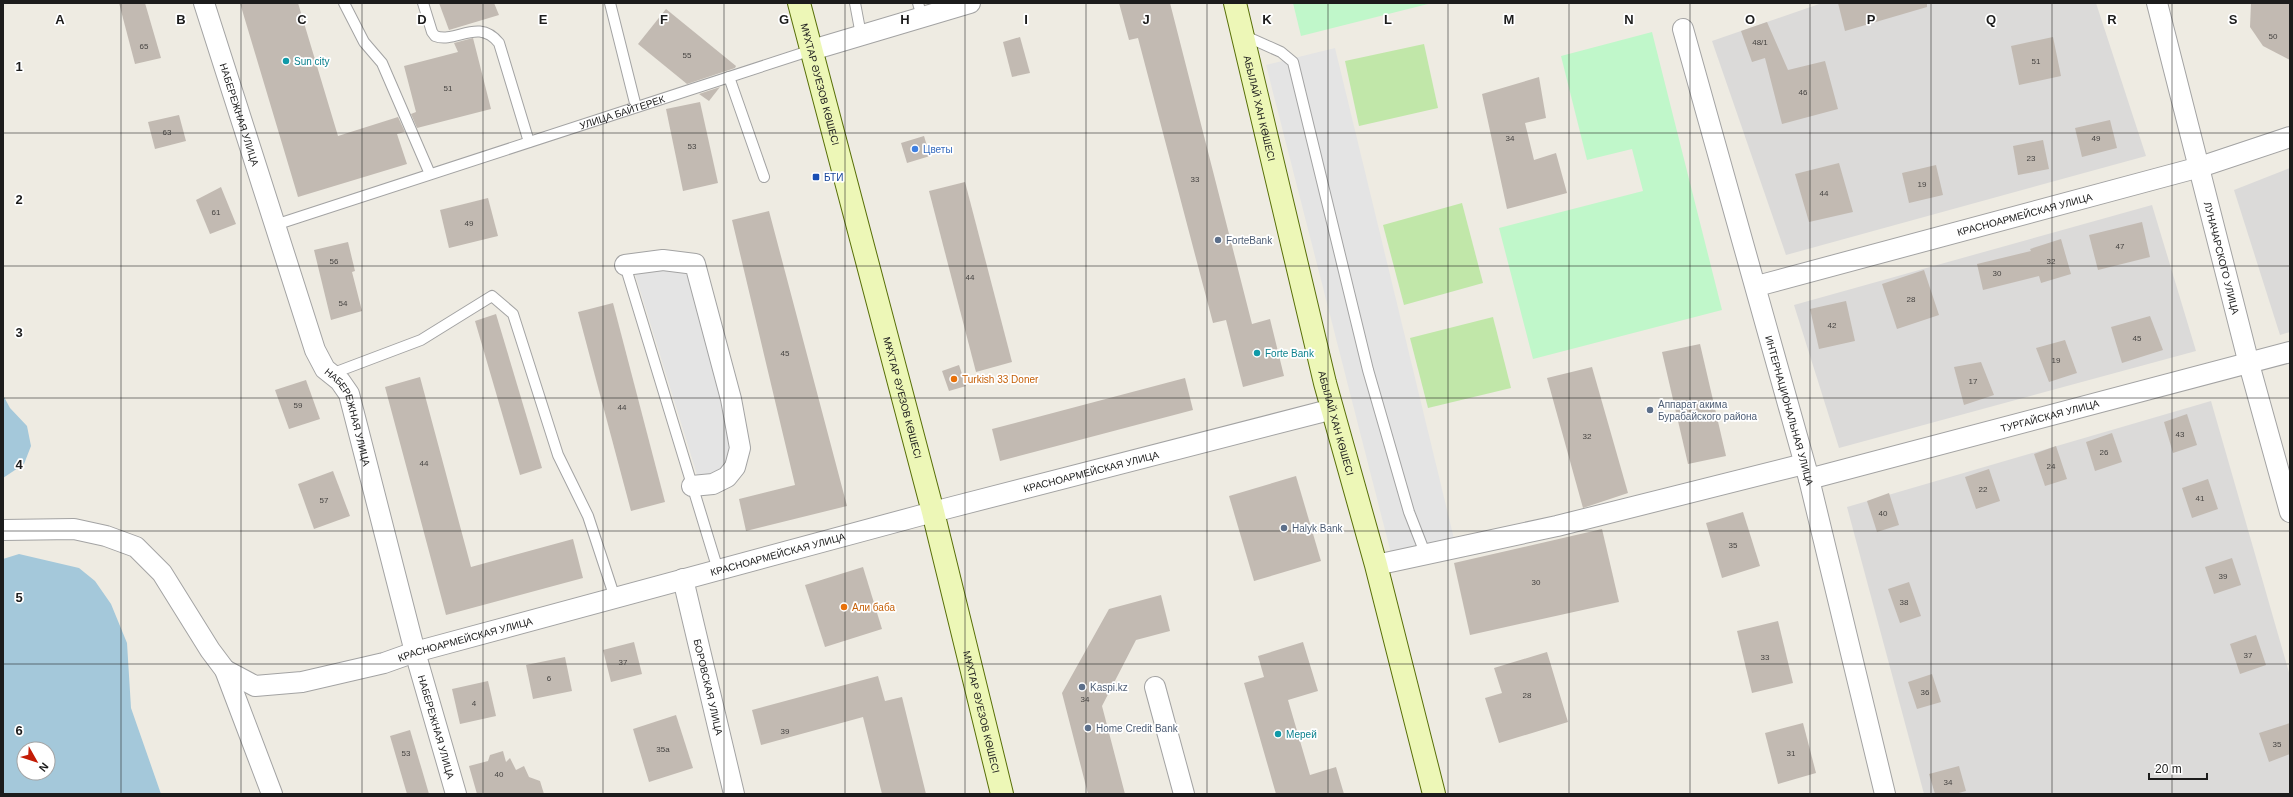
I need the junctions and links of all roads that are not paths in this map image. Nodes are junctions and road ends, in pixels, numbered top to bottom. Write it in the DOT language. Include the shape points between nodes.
graph roads {
  1 [pos="204,3"];
  2 [pos="344,3"];
  3 [pos="423,3"];
  4 [pos="610,3"];
  5 [pos="799,3"];
  6 [pos="855,3"];
  7 [pos="970,3"];
  8 [pos="1235,3"];
  9 [pos="2157,3"];
  10 [pos="920,10"];
  11 [pos="1683,29"];
  12 [pos="861,35"];
  13 [pos="1243,36"];
  14 [pos="812,50"];
  15 [pos="729,77"];
  16 [pos="636,107"];
  17 [pos="2290,137"];
  18 [pos="529,142"];
  19 [pos="2200,167"];
  20 [pos="430,174"];
  21 [pos="764,177"];
  22 [pos="275,225"];
  23 [pos="625,265"];
  24 [pos="1757,286"];
  25 [pos="2290,352"];
  26 [pos="2249,364"];
  27 [pos="331,374"];
  28 [pos="1333,409"];
  29 [pos="1807,471"];
  30 [pos="692,486"];
  31 [pos="933,512"];
  32 [pos="2290,512"];
  33 [pos="3,530"];
  34 [pos="1425,553"];
  35 [pos="1376,565"];
  36 [pos="718,570"];
  37 [pos="683,579"];
  38 [pos="615,598"];
  39 [pos="415,652"];
  40 [pos="225,670"];
  41 [pos="1155,686"];
  42 [pos="272,794"];
  43 [pos="456,794"];
  44 [pos="734,794"];
  45 [pos="1002,794"];
  46 [pos="1184,794"];
  47 [pos="1434,794"];
  48 [pos="1885,794"];
  1 -- 22 [label="street, НАБЕРЕЖНАЯ УЛИЦА"];
  2 -- 20 [label="lane" via="364,42 382,62"];
  3 -- 18 [label="lane" via="435,36 482,32 490,33 499,43"];
  4 -- 16 [label="lane"];
  5 -- 14 [label="street, МҰХТАР ӘУЕЗОВ КӨШЕСІ"];
  6 -- 12 [label="lane"];
  7 -- 10 [label="street, УЛИЦА БАЙТЕРЕК"];
  8 -- 13 [label="street, АБЫЛАЙ ХАН КӨШЕСІ"];
  9 -- 19 [label="street, ЛУНАЧАРСКОГО УЛИЦА"];
  10 -- 12 [label="street, УЛИЦА БАЙТЕРЕК"];
  11 -- 24 [label="street, ИНТЕРНАЦИОНАЛЬНАЯ УЛИЦА"];
  12 -- 14 [label="street, УЛИЦА БАЙТЕРЕК"];
  13 -- 28 [label="street, АБЫЛАЙ ХАН КӨШЕСІ"];
  13 -- 34 [label="lane" via="1281,52 1293,62 1368,370 1409,512"];
  14 -- 15 [label="lane, УЛИЦА БАЙТЕРЕК"];
  14 -- 31 [label="street, МҰХТАР ӘУЕЗОВ КӨШЕСІ"];
  15 -- 16 [label="lane, УЛИЦА БАЙТЕРЕК"];
  15 -- 21 [label="lane"];
  16 -- 18 [label="lane, УЛИЦА БАЙТЕРЕК"];
  17 -- 19 [label="street, КРАСНОАРМЕЙСКАЯ УЛИЦА"];
  18 -- 20 [label="lane, УЛИЦА БАЙТЕРЕК"];
  19 -- 24 [label="street, КРАСНОАРМЕЙСКАЯ УЛИЦА"];
  19 -- 26 [label="street, ЛУНАЧАРСКОГО УЛИЦА"];
  20 -- 22 [label="lane, УЛИЦА БАЙТЕРЕК"];
  22 -- 27 [label="street, НАБЕРЕЖНАЯ УЛИЦА" via="314,350"];
  23 -- 30 [label="lane"];
  23 -- 30 [label="street" via="663,260 695,264 726,380 740,448 735,467 726,478 713,484"];
  24 -- 29 [label="street, ИНТЕРНАЦИОНАЛЬНАЯ УЛИЦА"];
  25 -- 26 [label="street, ТУРГАЙСКАЯ УЛИЦА"];
  26 -- 29 [label="street, ТУРГАЙСКАЯ УЛИЦА"];
  26 -- 32 [label="street, ЛУНАЧАРСКОГО УЛИЦА"];
  27 -- 38 [label="lane" via="422,340 492,296 513,314 558,455 588,516"];
  27 -- 39 [label="street, НАБЕРЕЖНАЯ УЛИЦА" via="340,381 349,394"];
  28 -- 31 [label="street, КРАСНОАРМЕЙСКАЯ УЛИЦА"];
  28 -- 35 [label="street, АБЫЛАЙ ХАН КӨШЕСІ"];
  29 -- 34 [label="street, ТУРГАЙСКАЯ УЛИЦА"];
  29 -- 48 [label="street, ИНТЕРНАЦИОНАЛЬНАЯ УЛИЦА"];
  30 -- 36 [label="lane"];
  31 -- 36 [label="street, КРАСНОАРМЕЙСКАЯ УЛИЦА"];
  31 -- 45 [label="street, МҰХТАР ӘУЕЗОВ КӨШЕСІ"];
  33 -- 40 [label="street" via="74,529 106,536 136,547 162,573"];
  34 -- 35 [label="street, ТУРГАЙСКАЯ УЛИЦА"];
  35 -- 47 [label="street, АБЫЛАЙ ХАН КӨШЕСІ"];
  36 -- 37 [label="street, КРАСНОАРМЕЙСКАЯ УЛИЦА"];
  37 -- 38 [label="street, КРАСНОАРМЕЙСКАЯ УЛИЦА"];
  37 -- 44 [label="street, БОРОВСКАЯ УЛИЦА"];
  38 -- 39 [label="street, КРАСНОАРМЕЙСКАЯ УЛИЦА"];
  39 -- 40 [label="street, КРАСНОАРМЕЙСКАЯ УЛИЦА" via="384,663 302,682 255,686"];
  39 -- 43 [label="street, НАБЕРЕЖНАЯ УЛИЦА"];
  40 -- 42 [label="street"];
  41 -- 46 [label="street"];
}
